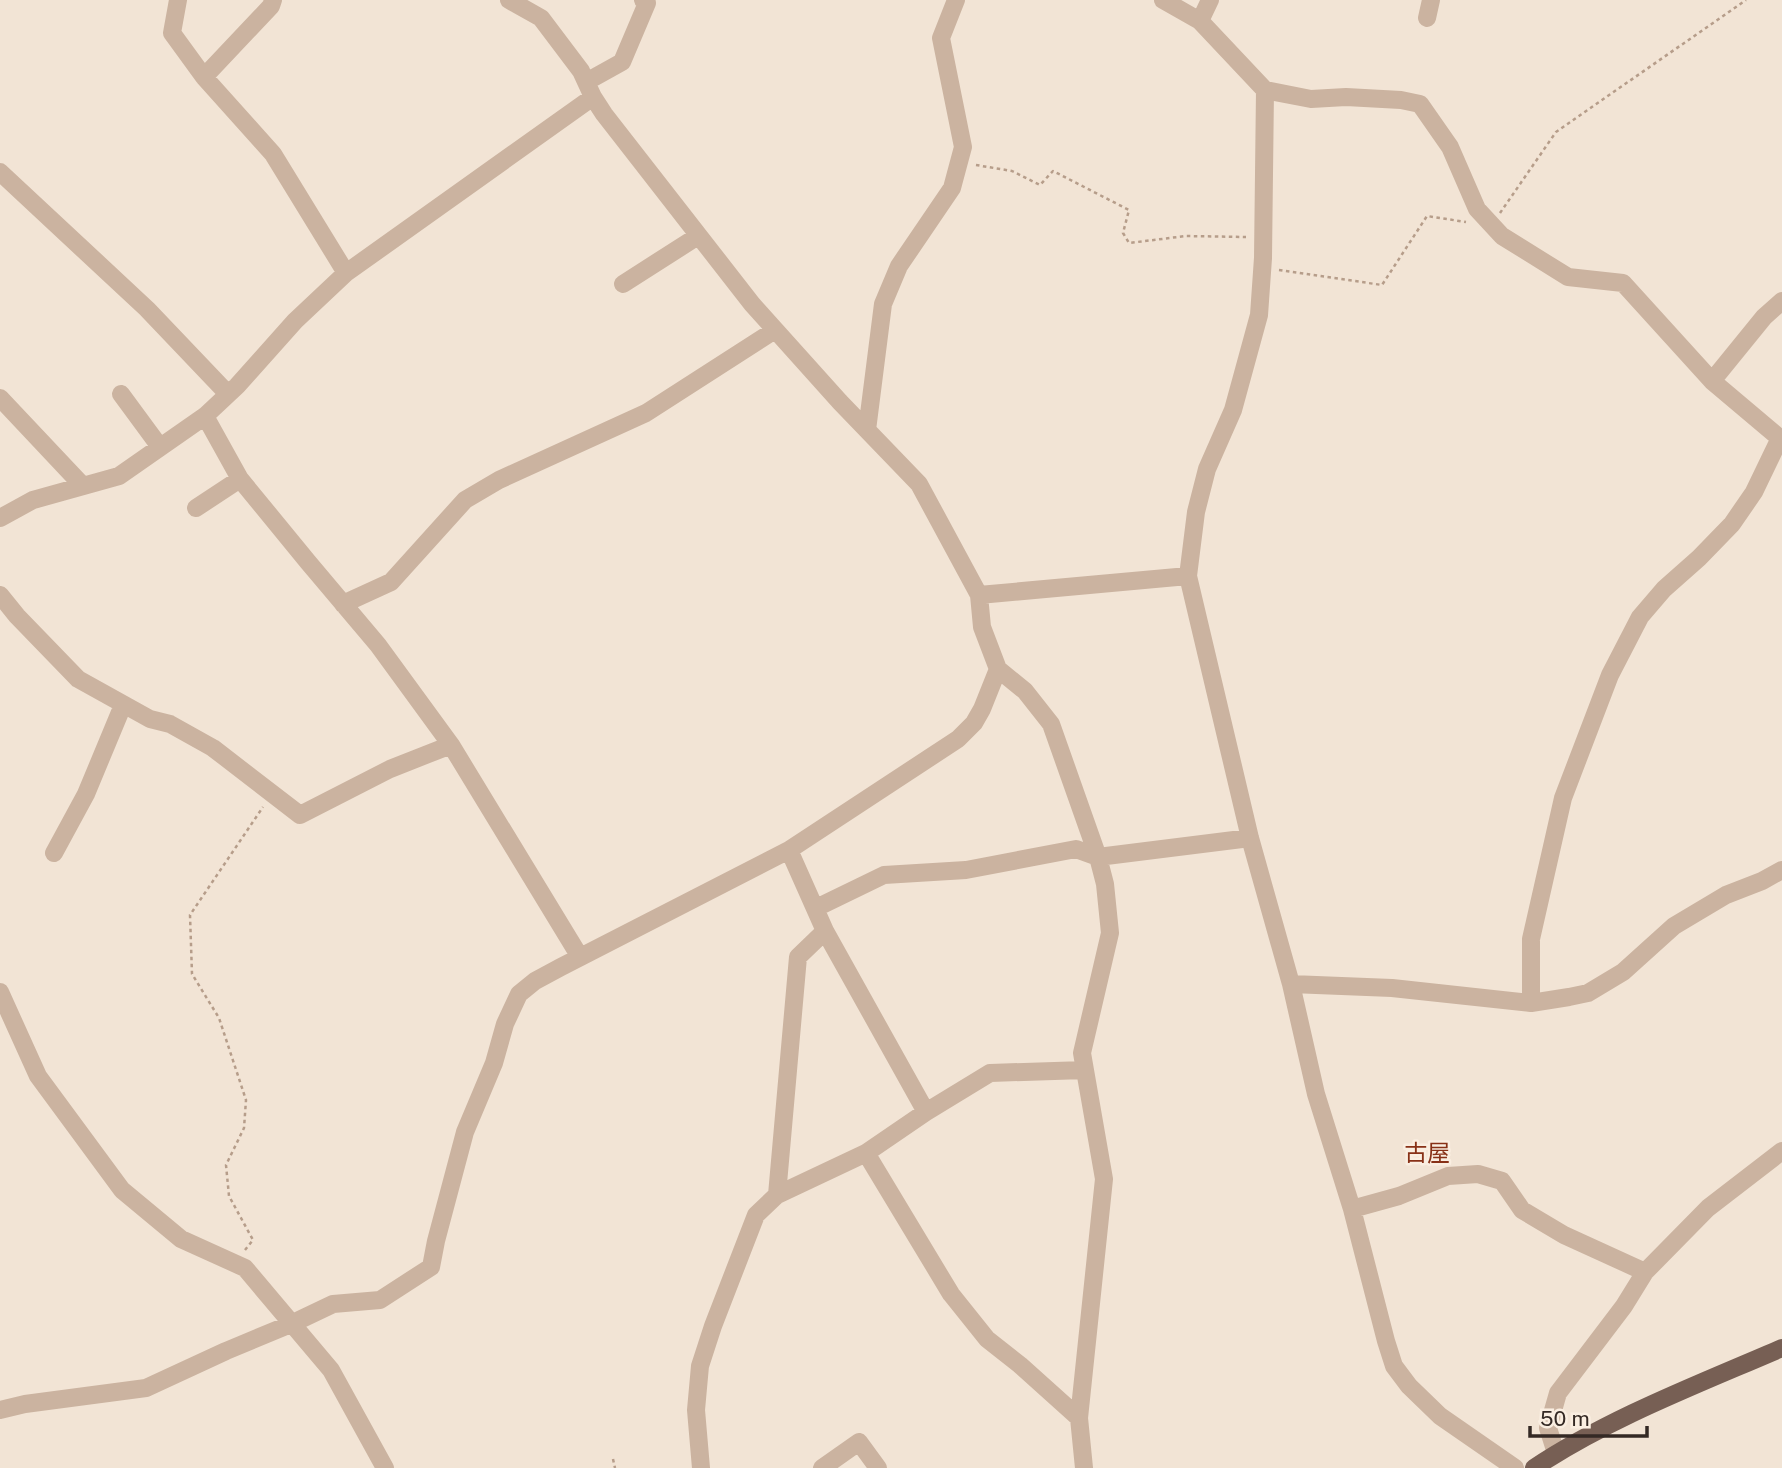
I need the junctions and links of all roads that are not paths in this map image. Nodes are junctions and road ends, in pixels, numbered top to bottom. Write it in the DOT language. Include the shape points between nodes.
graph roads {
  1 [pos="178,0"];
  2 [pos="273,0"];
  3 [pos="509,0"];
  4 [pos="643,0"];
  5 [pos="956,0"];
  6 [pos="1163,0"];
  7 [pos="1210,0"];
  8 [pos="1200,21"];
  9 [pos="204,77"];
  10 [pos="590,90"];
  11 [pos="1265,90"];
  12 [pos="0,172"];
  13 [pos="698,236"];
  14 [pos="346,273"];
  15 [pos="623,284"];
  16 [pos="1782,301"];
  17 [pos="775,330"];
  18 [pos="1712,381"];
  19 [pos="121,394"];
  20 [pos="228,394"];
  21 [pos="0,398"];
  22 [pos="205,416"];
  23 [pos="867,430"];
  24 [pos="1781,439"];
  25 [pos="160,447"];
  26 [pos="240,479"];
  27 [pos="83,486"];
  28 [pos="196,508"];
  29 [pos="0,518"];
  30 [pos="1188,576"];
  31 [pos="0,595"];
  32 [pos="979,595"];
  33 [pos="343,604"];
  34 [pos="998,669"];
  35 [pos="123,705"];
  36 [pos="452,745"];
  37 [pos="1250,838"];
  38 [pos="789,850"];
  39 [pos="54,853"];
  40 [pos="1098,857"];
  41 [pos="1782,870"];
  42 [pos="816,908"];
  43 [pos="825,931"];
  44 [pos="580,957"];
  45 [pos="1291,984"];
  46 [pos="0,992"];
  47 [pos="1531,1003"];
  48 [pos="1085,1070"];
  49 [pos="926,1112"];
  50 [pos="1782,1151"];
  51 [pos="866,1153"];
  52 [pos="777,1195"];
  53 [pos="1352,1209"];
  54 [pos="1644,1272"];
  55 [pos="291,1324"];
  56 [pos="1782,1348"];
  57 [pos="0,1410"];
  58 [pos="1079,1418"];
  59 [pos="1556,1453"];
  60 [pos="385,1468"];
  61 [pos="701,1468"];
  62 [pos="822,1468"];
  63 [pos="878,1468"];
  64 [pos="1084,1468"];
  65 [pos="1514,1468"];
  66 [pos="1534,1468"];
  1 -- 9 [label="street" via="172,33"];
  2 -- 9 [label="street"];
  3 -- 10 [label="street" via="541,18"];
  4 -- 10 [label="street" via="647,4 622,62"];
  5 -- 23 [label="street" via="941,38 963,147 952,188 899,266 883,304"];
  6 -- 8 [label="street"];
  7 -- 8 [label="street"];
  8 -- 11 [label="street"];
  9 -- 14 [label="street" via="273,154"];
  10 -- 13 [label="street"];
  10 -- 14 [label="street"];
  11 -- 18 [label="street" via="1311,99 1346,97 1420,104 1450,147 1477,209 1502,236 1568,277 1623,284"];
  11 -- 30 [label="street" via="1259,316 1233,410 1207,469"];
  12 -- 20 [label="street" via="147,309"];
  13 -- 15 [label="street"];
  13 -- 17 [label="street"];
  14 -- 20 [label="street"];
  16 -- 18 [label="street"];
  17 -- 23 [label="street"];
  17 -- 33 [label="street" via="646,414 465,500 391,582"];
  18 -- 24 [label="street"];
  19 -- 25 [label="street"];
  20 -- 22 [label="street"];
  21 -- 27 [label="street"];
  22 -- 25 [label="street"];
  22 -- 26 [label="street"];
  23 -- 32 [label="street" via="919,484"];
  24 -- 47 [label="street" via="1732,524 1640,617 1610,675 1563,798 1531,939"];
  25 -- 27 [label="street" via="119,476"];
  26 -- 28 [label="street"];
  26 -- 33 [label="street"];
  27 -- 29 [label="street" via="33,500"];
  30 -- 32 [label="street"];
  30 -- 37 [label="street"];
  31 -- 35 [label="street" via="78,679"];
  32 -- 34 [label="street" via="982,627"];
  33 -- 36 [label="street"];
  34 -- 38 [label="street" via="982,709 958,739"];
  34 -- 40 [label="street" via="1025,691 1051,724"];
  35 -- 36 [label="street" via="212,748 300,815 390,769"];
  35 -- 39 [label="street" via="86,794"];
  36 -- 44 [label="street"];
  37 -- 40 [label="street"];
  37 -- 45 [label="street"];
  38 -- 42 [label="street"];
  38 -- 44 [label="street"];
  40 -- 42 [label="street" via="1076,849 966,870 884,875"];
  40 -- 48 [label="street" via="1110,933 1082,1053"];
  41 -- 47 [label="street" via="1726,895 1674,926 1623,972 1588,993"];
  42 -- 43 [label="street"];
  43 -- 49 [label="street"];
  43 -- 52 [label="street" via="798,957"];
  44 -- 55 [label="street" via="519,994 465,1132 431,1267 380,1300 332,1304"];
  45 -- 47 [label="street" via="1392,988"];
  45 -- 53 [label="street" via="1316,1094"];
  46 -- 55 [label="street" via="38,1076 122,1191 181,1239 245,1268"];
  48 -- 49 [label="street" via="990,1073"];
  48 -- 58 [label="street" via="1104,1179"];
  49 -- 51 [label="street"];
  50 -- 54 [label="street" via="1708,1208"];
  51 -- 52 [label="street"];
  51 -- 58 [label="street" via="951,1294 987,1339"];
  52 -- 61 [label="street" via="756,1215 700,1366 696,1410"];
  53 -- 54 [label="street" via="1448,1176 1478,1174 1502,1181 1522,1210 1564,1235"];
  53 -- 65 [label="street" via="1394,1366 1440,1416"];
  54 -- 59 [label="street" via="1558,1394 1548,1427"];
  55 -- 57 [label="street" via="146,1388"];
  55 -- 60 [label="street" via="331,1370"];
  56 -- 59 [label="main road"];
  58 -- 64 [label="street"];
  59 -- 66 [label="main road"];
  62 -- 63 [label="street" via="859,1442"];
}
